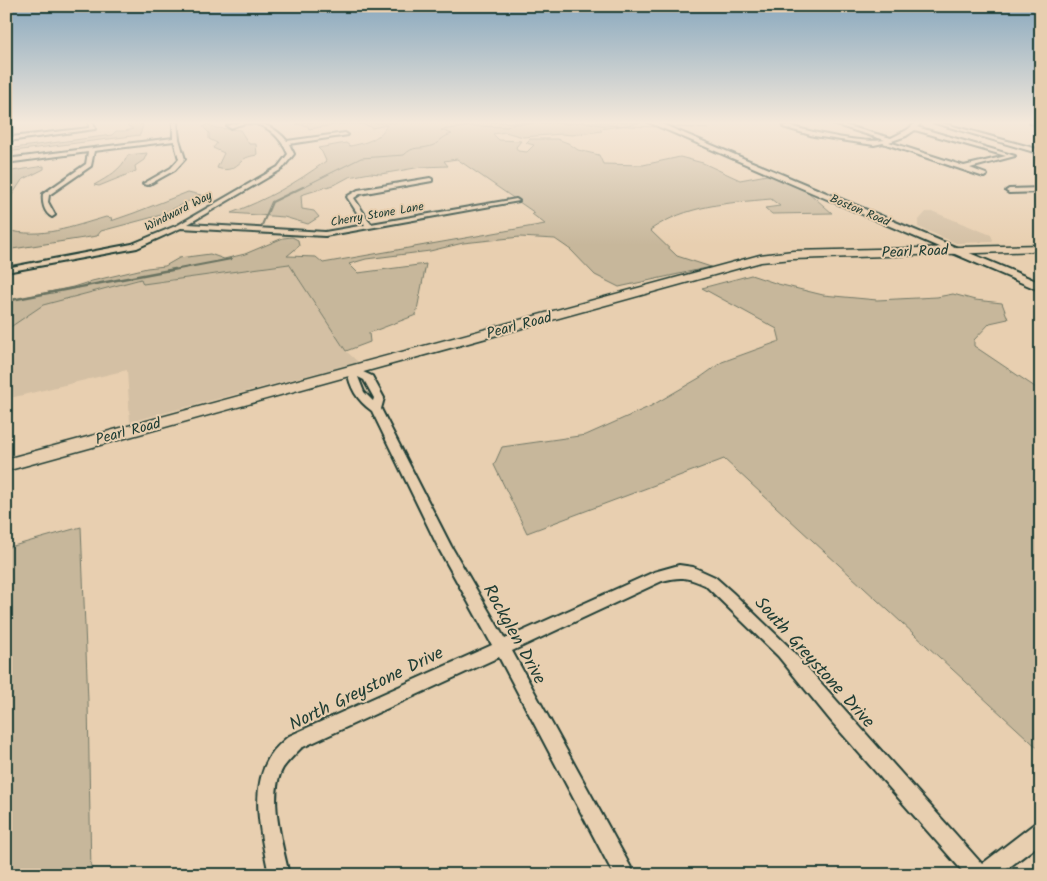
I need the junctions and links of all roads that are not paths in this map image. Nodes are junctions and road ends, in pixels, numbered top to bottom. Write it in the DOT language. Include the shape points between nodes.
graph roads {
  1 [pos="89,163"];
  2 [pos="179,163"];
  3 [pos="284,163"];
  4 [pos="749,163"];
  5 [pos="949,163"];
  6 [pos="984,163"];
  7 [pos="964,168"];
  8 [pos="984,175"];
  9 [pos="430,180"];
  10 [pos="146,184"];
  11 [pos="1041,190"];
  12 [pos="1010,191"];
  13 [pos="516,200"];
  14 [pos="52,215"];
  15 [pos="180,226"];
  16 [pos="370,227"];
  17 [pos="1041,248"];
  18 [pos="954,250"];
  19 [pos="6,270"];
  20 [pos="1041,287"];
  21 [pos="352,370"];
  22 [pos="376,409"];
  23 [pos="6,465"];
  24 [pos="501,646"];
  25 [pos="1041,831"];
  26 [pos="279,875"];
  27 [pos="625,875"];
  28 [pos="979,875"];
  29 [pos="983,875"];
  1 -- 14 [label="street" via="46,194 44,202"];
  2 -- 10 [label="street"];
  3 -- 15 [label="street, Windward Way"];
  4 -- 18 [label="street, Boston Road"];
  5 -- 7 [label="street"];
  6 -- 7 [label="street"];
  7 -- 8 [label="street"];
  9 -- 16 [label="street" via="358,192 350,197"];
  11 -- 12 [label="street"];
  13 -- 16 [label="street, Cherry Stone Lane"];
  15 -- 16 [label="street, Cherry Stone Lane" via="325,234"];
  15 -- 19 [label="street, Windward Way" via="134,246"];
  17 -- 18 [label="main road, Pearl Road"];
  18 -- 20 [label="street, Boston Road"];
  18 -- 21 [label="main road, Pearl Road" via="760,259"];
  21 -- 22 [label="street, Rockglen Drive" via="353,382 364,401"];
  21 -- 22 [label="street, Rockglen Drive" via="368,378 379,398"];
  21 -- 23 [label="main road, Pearl Road"];
  22 -- 24 [label="street, Rockglen Drive" via="446,549"];
  24 -- 26 [label="street, North Greystone Drive" via="295,742 276,763 268,788 270,828"];
  24 -- 27 [label="street, Rockglen Drive"];
  24 -- 28 [label="street, South Greystone Drive" via="659,576 679,571 693,573 728,597 783,651"];
  25 -- 29 [label="street"];
}
